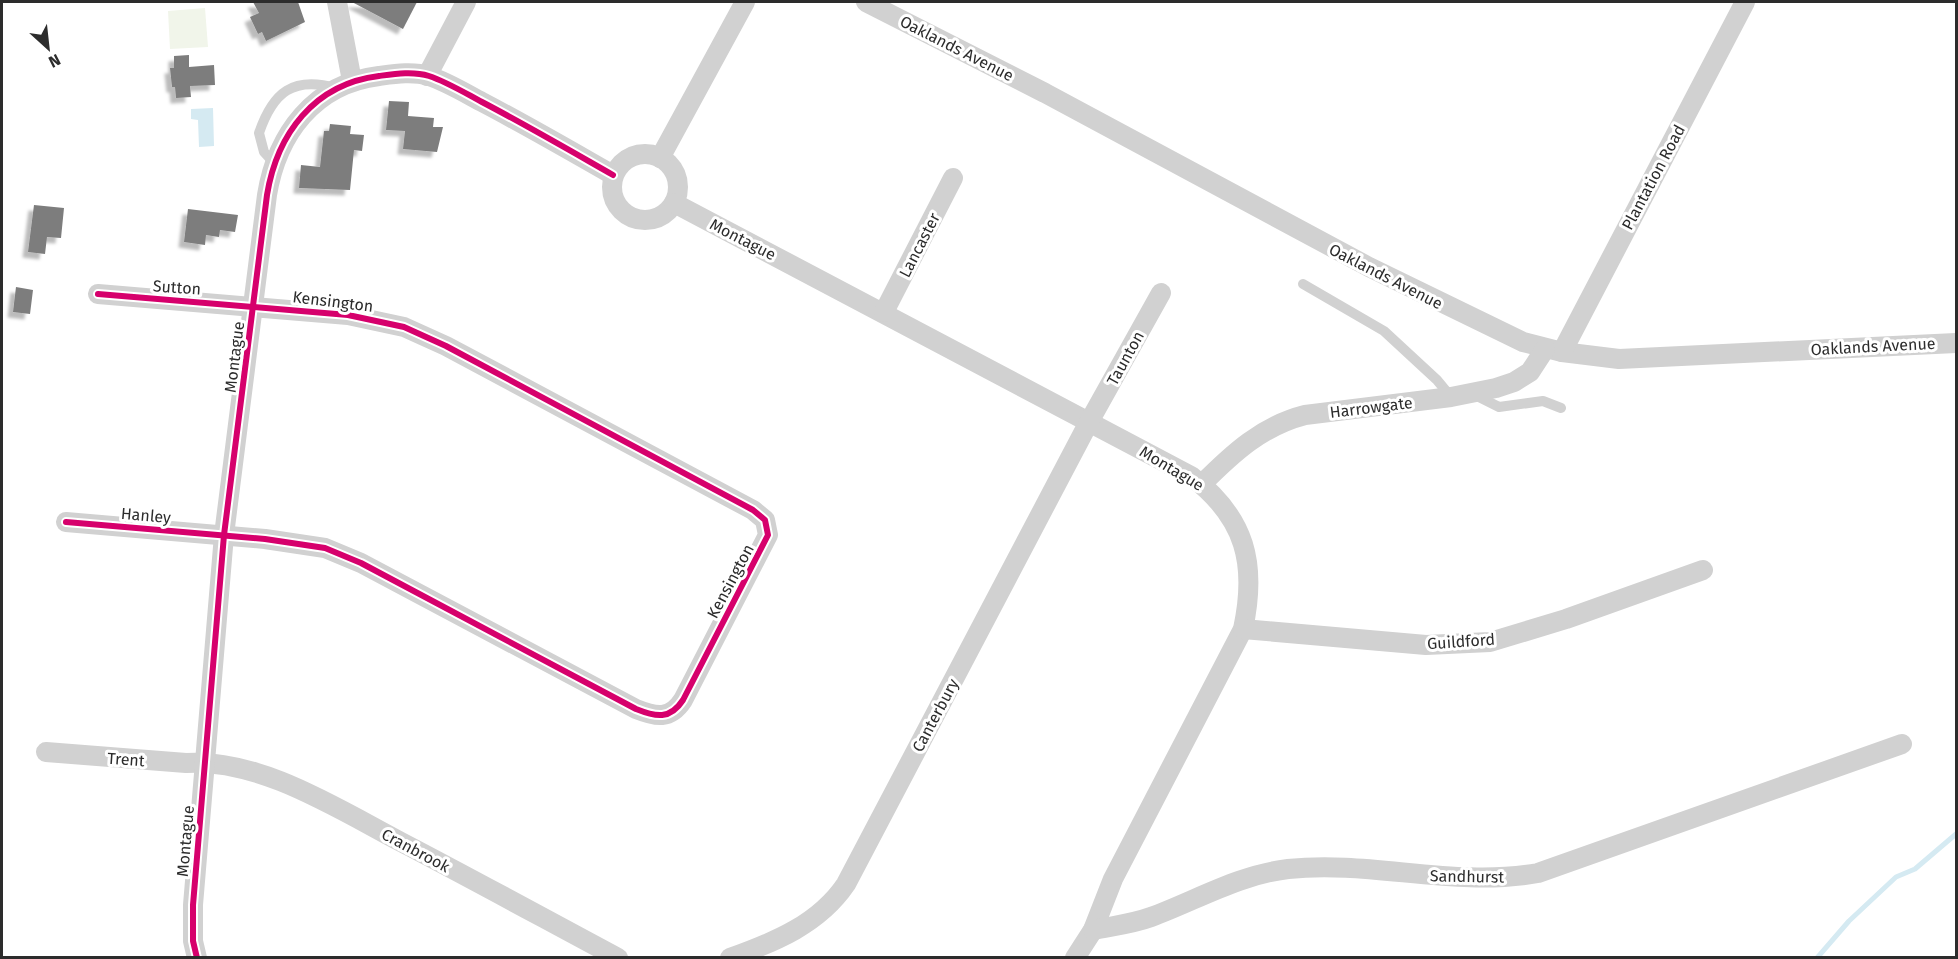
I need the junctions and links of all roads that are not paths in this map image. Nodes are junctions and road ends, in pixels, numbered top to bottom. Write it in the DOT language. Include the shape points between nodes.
graph roads {
  1 [pos="337,2"];
  2 [pos="466,2"];
  3 [pos="745,2"];
  4 [pos="866,2"];
  5 [pos="1745,2"];
  6 [pos="427,76"];
  7 [pos="344,85"];
  8 [pos="660,158"];
  9 [pos="274,163"];
  10 [pos="613,175"];
  11 [pos="953,178"];
  12 [pos="674,203"];
  13 [pos="1304,285"];
  14 [pos="1161,293"];
  15 [pos="98,294"];
  16 [pos="254,306"];
  17 [pos="884,312"];
  18 [pos="1956,343"];
  19 [pos="1554,351"];
  20 [pos="1473,394"];
  21 [pos="1451,397"];
  22 [pos="1561,408"];
  23 [pos="1089,423"];
  24 [pos="1202,484"];
  25 [pos="66,522"];
  26 [pos="224,535"];
  27 [pos="1703,570"];
  28 [pos="1243,629"];
  29 [pos="1902,744"];
  30 [pos="46,752"];
  31 [pos="206,762"];
  32 [pos="1093,930"];
  33 [pos="197,957"];
  34 [pos="618,957"];
  35 [pos="730,957"];
  36 [pos="1075,957"];
  1 -- 7 [label="street"];
  2 -- 6 [label="street"];
  3 -- 8 [label="street"];
  4 -- 19 [label="street, Oaklands Avenue" via="1378,272 1508,336"];
  5 -- 19 [label="street, Plantation Road"];
  6 -- 7 [label="street, Montague" via="394,74"];
  6 -- 10 [label="street, Montague"];
  7 -- 9 [label="street, Montague" via="320,98 296,121"];
  7 -- 9 [label="lane" via="299,84 282,94 260,133 264,152"];
  8 -- 10 [label="street" via="638,155 627,159"];
  8 -- 12 [label="street" via="669,164 678,183"];
  9 -- 16 [label="street, Montague"];
  10 -- 12 [label="street" via="613,198 626,215 647,220 658,218"];
  11 -- 17 [label="street, Lancaster"];
  12 -- 17 [label="street, Montague"];
  13 -- 21 [label="lane" via="1384,331"];
  14 -- 23 [label="street, Taunton"];
  15 -- 16 [label="street, Sutton"];
  16 -- 26 [label="street, Montague"];
  16 -- 26 [label="street, Kensington" via="376,319 414,331 753,510 765,520 768,535 683,700 673,712 662,716 636,708 361,563 325,548"];
  17 -- 23 [label="street, Montague"];
  18 -- 19 [label="street, Oaklands Avenue" via="1641,358 1597,358"];
  19 -- 20 [label="street, Harrowgate" via="1522,378"];
  20 -- 21 [label="street, Harrowgate"];
  20 -- 22 [label="lane" via="1499,407 1543,401"];
  21 -- 24 [label="street, Harrowgate" via="1287,420 1269,427 1240,448"];
  23 -- 24 [label="street, Montague"];
  23 -- 35 [label="street, Canterbury" via="846,884 831,905 807,924"];
  24 -- 28 [label="street, Montague" via="1234,522 1248,560 1249,603"];
  25 -- 26 [label="street, Hanley"];
  26 -- 31 [label="street, Montague"];
  27 -- 28 [label="street, Guildford" via="1490,642 1426,645"];
  28 -- 32 [label="street, Montague" via="1113,879"];
  29 -- 32 [label="street, Sandhurst" via="1538,873 1474,879 1344,869 1285,870 1238,880 1149,918"];
  30 -- 31 [label="street, Trent"];
  31 -- 33 [label="street, Montague" via="192,905"];
  31 -- 34 [label="street, Cranbrook" via="281,782 307,794"];
  32 -- 36 [label="street, Montague"];
}
